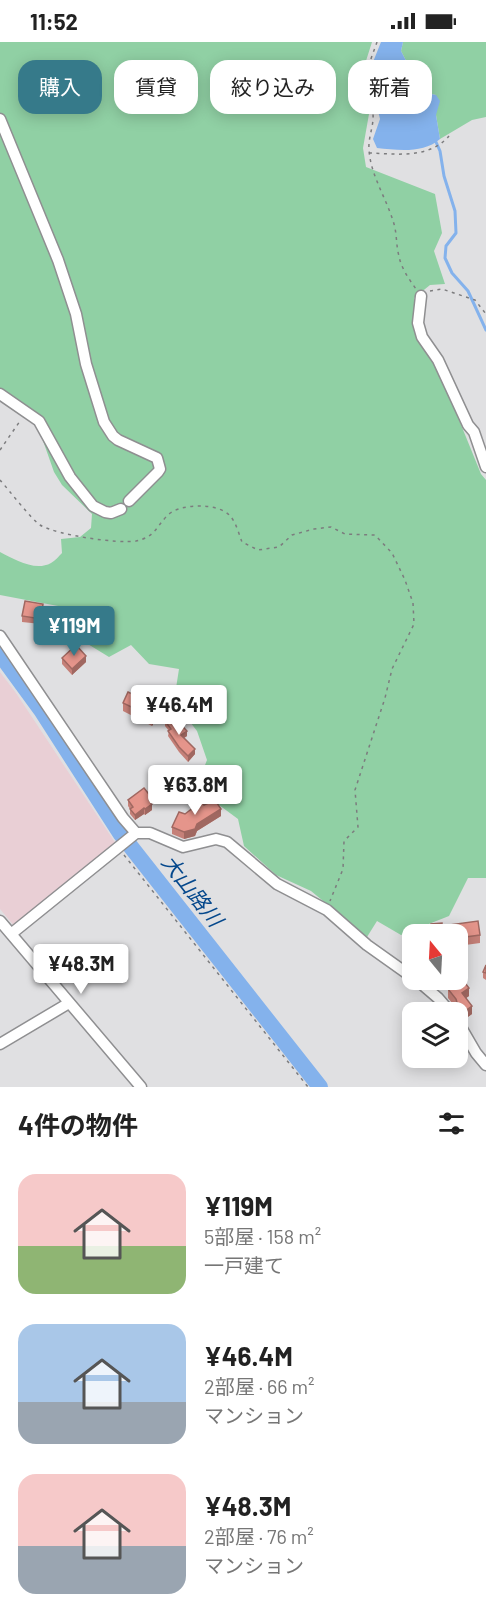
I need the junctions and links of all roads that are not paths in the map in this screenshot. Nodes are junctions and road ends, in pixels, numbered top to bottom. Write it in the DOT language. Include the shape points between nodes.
graph roads {
  1 [pos="0,119"];
  2 [pos="421,296"];
  3 [pos="0,394"];
  4 [pos="486,466"];
  5 [pos="129,501"];
  6 [pos="121,509"];
  7 [pos="0,636"];
  8 [pos="135,835"];
  9 [pos="0,921"];
  10 [pos="11,934"];
  11 [pos="402,969"];
  12 [pos="429,990"];
  13 [pos="441,1002"];
  14 [pos="69,1003"];
  15 [pos="468,1039"];
  16 [pos="0,1044"];
  17 [pos="486,1065"];
  18 [pos="141,1087"];
  1 -- 5 [label="street" via="58,260 105,422 113,436 160,463 158,472"];
  2 -- 4 [label="street" via="418,323 422,337 474,432"];
  3 -- 6 [label="street" via="39,421 70,477 93,506 111,513"];
  7 -- 8 [label="street"];
  8 -- 10 [label="street"];
  8 -- 11 [label="street" via="150,833 183,847 216,839 227,842 277,884 327,910"];
  9 -- 10 [label="street"];
  10 -- 14 [label="street"];
  12 -- 13 [label="street"];
  14 -- 16 [label="street"];
  14 -- 18 [label="street"];
  15 -- 17 [label="street"];
}
